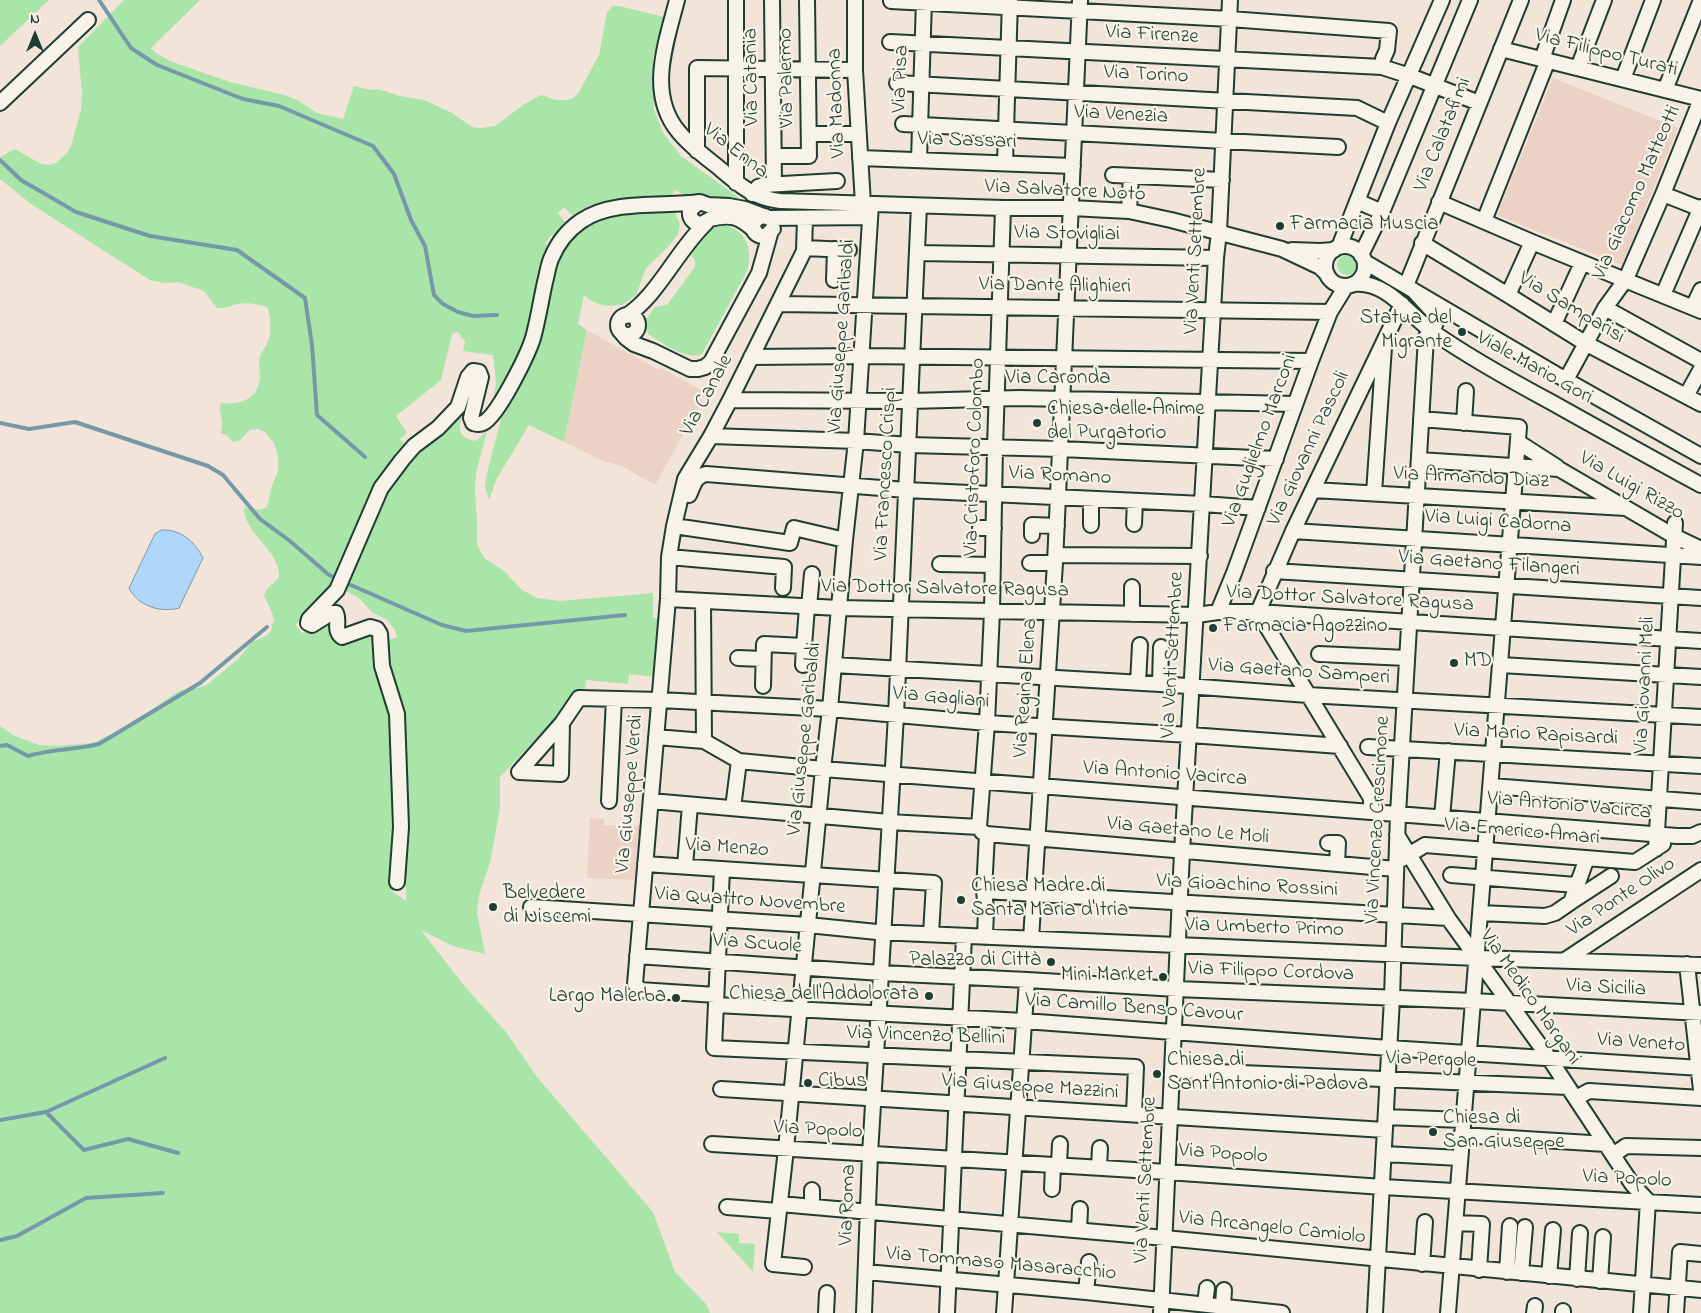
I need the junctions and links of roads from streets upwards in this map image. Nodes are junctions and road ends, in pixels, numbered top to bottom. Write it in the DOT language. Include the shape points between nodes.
graph roads {
  1 [pos="676,0"];
  2 [pos="736,0"];
  3 [pos="772,0"];
  4 [pos="808,0"];
  5 [pos="855,0"];
  6 [pos="1230,0"];
  7 [pos="1470,0"];
  8 [pos="1521,0"];
  9 [pos="1563,0"];
  10 [pos="1604,0"];
  11 [pos="1653,0"];
  12 [pos="1700,0"];
  13 [pos="891,1"];
  14 [pos="924,1"];
  15 [pos="1437,2"];
  16 [pos="1010,4"];
  17 [pos="1080,5"];
  18 [pos="1230,19"];
  19 [pos="88,20"];
  20 [pos="890,42"];
  21 [pos="923,45"];
  22 [pos="1501,48"];
  23 [pos="1008,49"];
  24 [pos="1078,52"];
  25 [pos="1545,59"];
  26 [pos="1228,60"];
  27 [pos="1382,67"];
  28 [pos="736,68"];
  29 [pos="1578,68"];
  30 [pos="773,69"];
  31 [pos="808,69"];
  32 [pos="855,70"];
  33 [pos="1410,76"];
  34 [pos="1623,79"];
  35 [pos="897,83"];
  36 [pos="922,85"];
  37 [pos="1435,86"];
  38 [pos="1007,89"];
  39 [pos="1665,90"];
  40 [pos="1076,92"];
  41 [pos="1701,99"];
  42 [pos="1226,101"];
  43 [pos="0,103"];
  44 [pos="1479,103"];
  45 [pos="1388,123"];
  46 [pos="903,124"];
  47 [pos="920,125"];
  48 [pos="1006,130"];
  49 [pos="1074,133"];
  50 [pos="809,134"];
  51 [pos="858,134"];
  52 [pos="1224,141"];
  53 [pos="1338,147"];
  54 [pos="697,151"];
  55 [pos="774,156"];
  56 [pos="860,158"];
  57 [pos="919,160"];
  58 [pos="1005,163"];
  59 [pos="1073,166"];
  60 [pos="1113,175"];
  61 [pos="1131,176"];
  62 [pos="1222,180"];
  63 [pos="837,181"];
  64 [pos="736,183"];
  65 [pos="774,184"];
  66 [pos="752,194"];
  67 [pos="1663,194"];
  68 [pos="1357,202"];
  69 [pos="1439,202"];
  70 [pos="703,204"];
  71 [pos="667,205"];
  72 [pos="919,206"];
  73 [pos="868,208"];
  74 [pos="1004,208"];
  75 [pos="1071,208"];
  76 [pos="1701,208"];
  77 [pos="1129,212"];
  78 [pos="1382,212"];
  79 [pos="691,217"];
  80 [pos="805,218"];
  81 [pos="708,221"];
  82 [pos="1484,222"];
  83 [pos="765,227"];
  84 [pos="1219,232"];
  85 [pos="690,240"];
  86 [pos="1532,242"];
  87 [pos="1422,243"];
  88 [pos="804,248"];
  89 [pos="1282,249"];
  90 [pos="1336,249"];
  91 [pos="916,253"];
  92 [pos="1002,254"];
  93 [pos="1069,255"];
  94 [pos="1216,258"];
  95 [pos="1363,258"];
  96 [pos="1582,262"];
  97 [pos="1327,274"];
  98 [pos="834,280"];
  99 [pos="1626,280"];
  100 [pos="1350,285"];
  101 [pos="1409,288"];
  102 [pos="1701,290"];
  103 [pos="1508,295"];
  104 [pos="1664,295"];
  105 [pos="778,304"];
  106 [pos="1402,304"];
  107 [pos="866,305"];
  108 [pos="914,305"];
  109 [pos="1001,307"];
  110 [pos="1066,307"];
  111 [pos="1605,308"];
  112 [pos="1214,309"];
  113 [pos="1697,309"];
  114 [pos="1330,312"];
  115 [pos="633,322"];
  116 [pos="1554,324"];
  117 [pos="1430,330"];
  118 [pos="1385,339"];
  119 [pos="1585,343"];
  120 [pos="653,351"];
  121 [pos="862,356"];
  122 [pos="751,357"];
  123 [pos="912,357"];
  124 [pos="999,358"];
  125 [pos="1065,358"];
  126 [pos="1211,360"];
  127 [pos="1311,361"];
  128 [pos="1701,361"];
  129 [pos="1701,369"];
  130 [pos="1566,380"];
  131 [pos="1466,391"];
  132 [pos="1686,396"];
  133 [pos="730,400"];
  134 [pos="998,400"];
  135 [pos="1063,400"];
  136 [pos="859,401"];
  137 [pos="911,401"];
  138 [pos="1209,401"];
  139 [pos="1295,404"];
  140 [pos="1701,404"];
  141 [pos="1421,419"];
  142 [pos="1464,423"];
  143 [pos="711,436"];
  144 [pos="856,440"];
  145 [pos="1518,442"];
  146 [pos="909,445"];
  147 [pos="995,448"];
  148 [pos="1061,449"];
  149 [pos="1206,456"];
  150 [pos="1701,456"];
  151 [pos="1276,459"];
  152 [pos="1419,460"];
  153 [pos="1516,466"];
  154 [pos="1559,469"];
  155 [pos="1701,485"];
  156 [pos="852,486"];
  157 [pos="906,490"];
  158 [pos="1313,490"];
  159 [pos="1374,493"];
  160 [pos="994,494"];
  161 [pos="1416,496"];
  162 [pos="680,497"];
  163 [pos="1058,498"];
  164 [pos="1091,499"];
  165 [pos="1134,501"];
  166 [pos="1513,502"];
  167 [pos="1203,504"];
  168 [pos="1258,508"];
  169 [pos="1626,508"];
  170 [pos="1134,524"];
  171 [pos="1091,525"];
  172 [pos="674,526"];
  173 [pos="1057,526"];
  174 [pos="1675,529"];
  175 [pos="1293,531"];
  176 [pos="1032,535"];
  177 [pos="1414,538"];
  178 [pos="845,540"];
  179 [pos="1510,544"];
  180 [pos="1701,549"];
  181 [pos="1674,555"];
  182 [pos="1200,556"];
  183 [pos="669,557"];
  184 [pos="1701,557"];
  185 [pos="1055,559"];
  186 [pos="1030,563"];
  187 [pos="940,564"];
  188 [pos="993,565"];
  189 [pos="1274,571"];
  190 [pos="812,574"];
  191 [pos="1411,580"];
  192 [pos="1507,586"];
  193 [pos="1132,587"];
  194 [pos="783,588"];
  195 [pos="1671,596"];
  196 [pos="1701,598"];
  197 [pos="668,599"];
  198 [pos="703,602"];
  199 [pos="808,607"];
  200 [pos="839,608"];
  201 [pos="901,608"];
  202 [pos="992,611"];
  203 [pos="1218,612"];
  204 [pos="1258,612"];
  205 [pos="1052,613"];
  206 [pos="1132,614"];
  207 [pos="1197,615"];
  208 [pos="1409,622"];
  209 [pos="1504,628"];
  210 [pos="1668,639"];
  211 [pos="1701,641"];
  212 [pos="1140,645"];
  213 [pos="804,646"];
  214 [pos="1161,647"];
  215 [pos="1319,654"];
  216 [pos="738,658"];
  217 [pos="1407,658"];
  218 [pos="763,659"];
  219 [pos="834,664"];
  220 [pos="1501,664"];
  221 [pos="803,665"];
  222 [pos="897,668"];
  223 [pos="989,674"];
  224 [pos="1667,675"];
  225 [pos="1048,677"];
  226 [pos="1701,677"];
  227 [pos="1138,683"];
  228 [pos="1160,684"];
  229 [pos="763,686"];
  230 [pos="1193,686"];
  231 [pos="1308,695"];
  232 [pos="614,699"];
  233 [pos="660,700"];
  234 [pos="1404,700"];
  235 [pos="703,703"];
  236 [pos="1498,706"];
  237 [pos="830,709"];
  238 [pos="1664,714"];
  239 [pos="896,715"];
  240 [pos="1701,717"];
  241 [pos="562,723"];
  242 [pos="987,723"];
  243 [pos="1045,725"];
  244 [pos="1190,735"];
  245 [pos="656,737"];
  246 [pos="704,741"];
  247 [pos="1340,746"];
  248 [pos="1368,747"];
  249 [pos="1402,749"];
  250 [pos="1448,751"];
  251 [pos="1494,755"];
  252 [pos="738,761"];
  253 [pos="1661,764"];
  254 [pos="1701,766"];
  255 [pos="823,769"];
  256 [pos="891,775"];
  257 [pos="982,782"];
  258 [pos="1040,786"];
  259 [pos="1491,786"];
  260 [pos="1185,797"];
  261 [pos="1659,799"];
  262 [pos="609,801"];
  263 [pos="651,801"];
  264 [pos="1701,802"];
  265 [pos="690,805"];
  266 [pos="733,808"];
  267 [pos="1371,812"];
  268 [pos="1392,813"];
  269 [pos="818,816"];
  270 [pos="1442,817"];
  271 [pos="1489,821"];
  272 [pos="889,822"];
  273 [pos="983,830"];
  274 [pos="1701,832"];
  275 [pos="1657,834"];
  276 [pos="1397,835"];
  277 [pos="1677,836"];
  278 [pos="1036,838"];
  279 [pos="1328,843"];
  280 [pos="1656,849"];
  281 [pos="1486,850"];
  282 [pos="1182,852"];
  283 [pos="1409,855"];
  284 [pos="1588,858"];
  285 [pos="645,864"];
  286 [pos="1337,864"];
  287 [pos="1396,865"];
  288 [pos="685,866"];
  289 [pos="722,869"];
  290 [pos="1701,870"];
  291 [pos="813,875"];
  292 [pos="1451,875"];
  293 [pos="1611,876"];
  294 [pos="1484,878"];
  295 [pos="886,880"];
  296 [pos="397,882"];
  297 [pos="1576,885"];
  298 [pos="984,891"];
  299 [pos="1033,894"];
  300 [pos="1571,902"];
  301 [pos="1180,904"];
  302 [pos="531,907"];
  303 [pos="1481,913"];
  304 [pos="640,914"];
  305 [pos="1394,915"];
  306 [pos="1448,918"];
  307 [pos="720,919"];
  308 [pos="808,925"];
  309 [pos="881,929"];
  310 [pos="985,933"];
  311 [pos="931,934"];
  312 [pos="964,936"];
  313 [pos="1032,936"];
  314 [pos="1178,945"];
  315 [pos="1393,954"];
  316 [pos="637,956"];
  317 [pos="1478,958"];
  318 [pos="1565,960"];
  319 [pos="718,962"];
  320 [pos="1686,964"];
  321 [pos="1701,965"];
  322 [pos="804,968"];
  323 [pos="879,975"];
  324 [pos="962,979"];
  325 [pos="1029,982"];
  326 [pos="1177,989"];
  327 [pos="640,990"];
  328 [pos="1392,998"];
  329 [pos="716,1000"];
  330 [pos="1473,1001"];
  331 [pos="1508,1004"];
  332 [pos="799,1010"];
  333 [pos="1697,1013"];
  334 [pos="879,1014"];
  335 [pos="960,1017"];
  336 [pos="1024,1021"];
  337 [pos="1174,1032"];
  338 [pos="1389,1048"];
  339 [pos="796,1052"];
  340 [pos="1469,1053"];
  341 [pos="877,1054"];
  342 [pos="958,1058"];
  343 [pos="1549,1058"];
  344 [pos="1022,1061"];
  345 [pos="1700,1068"];
  346 [pos="1172,1070"];
  347 [pos="1387,1080"];
  348 [pos="1466,1082"];
  349 [pos="720,1089"];
  350 [pos="1701,1090"];
  351 [pos="792,1093"];
  352 [pos="1572,1093"];
  353 [pos="874,1098"];
  354 [pos="1701,1098"];
  355 [pos="956,1103"];
  356 [pos="1019,1107"];
  357 [pos="1134,1114"];
  358 [pos="1170,1117"];
  359 [pos="1462,1120"];
  360 [pos="1386,1124"];
  361 [pos="1461,1135"];
  362 [pos="712,1144"];
  363 [pos="1060,1144"];
  364 [pos="1100,1148"];
  365 [pos="1701,1148"];
  366 [pos="786,1149"];
  367 [pos="1610,1150"];
  368 [pos="870,1154"];
  369 [pos="1384,1154"];
  370 [pos="1460,1158"];
  371 [pos="954,1159"];
  372 [pos="1015,1162"];
  373 [pos="1056,1165"];
  374 [pos="1099,1167"];
  375 [pos="1167,1172"];
  376 [pos="1632,1184"];
  377 [pos="1383,1187"];
  378 [pos="1052,1189"];
  379 [pos="812,1190"];
  380 [pos="1458,1191"];
  381 [pos="1629,1200"];
  382 [pos="1648,1201"];
  383 [pos="1701,1205"];
  384 [pos="812,1206"];
  385 [pos="727,1207"];
  386 [pos="779,1207"];
  387 [pos="1080,1209"];
  388 [pos="869,1211"];
  389 [pos="952,1219"];
  390 [pos="1426,1222"];
  391 [pos="1455,1223"];
  392 [pos="1011,1224"];
  393 [pos="1510,1226"];
  394 [pos="1525,1227"];
  395 [pos="1079,1230"];
  396 [pos="1553,1230"];
  397 [pos="1580,1233"];
  398 [pos="1604,1237"];
  399 [pos="1165,1238"];
  400 [pos="1701,1254"];
  401 [pos="1378,1260"];
  402 [pos="1089,1262"];
  403 [pos="1422,1264"];
  404 [pos="804,1267"];
  405 [pos="1452,1267"];
  406 [pos="1479,1270"];
  407 [pos="866,1272"];
  408 [pos="1507,1272"];
  409 [pos="1521,1273"];
  410 [pos="1549,1276"];
  411 [pos="1577,1278"];
  412 [pos="949,1279"];
  413 [pos="1600,1281"];
  414 [pos="1006,1284"];
  415 [pos="1642,1285"];
  416 [pos="1207,1288"];
  417 [pos="1678,1288"];
  418 [pos="1224,1290"];
  419 [pos="1701,1290"];
  420 [pos="1086,1292"];
  421 [pos="828,1293"];
  422 [pos="1205,1304"];
  423 [pos="1161,1306"];
  424 [pos="1223,1306"];
  425 [pos="826,1313"];
  426 [pos="864,1313"];
  427 [pos="947,1313"];
  428 [pos="1004,1313"];
  429 [pos="1282,1313"];
  430 [pos="1375,1313"];
  431 [pos="1448,1313"];
  432 [pos="1641,1313"];
  433 [pos="1676,1313"];
  1 -- 54 [label="street, Via Enna" via="661,66 661,93 666,111 678,131"];
  2 -- 28 [label="street"];
  3 -- 30 [label="street, Via Catania"];
  4 -- 31 [label="street, Via Palermo"];
  5 -- 32 [label="street, Via Madonna"];
  6 -- 18 [label="street, Via Venti Settembre"];
  7 -- 37 [label="street"];
  8 -- 22 [label="street, Via Calatafimi"];
  9 -- 25 [label="street"];
  10 -- 29 [label="street"];
  11 -- 34 [label="street"];
  12 -- 39 [label="street"];
  13 -- 14 [label="street"];
  14 -- 16 [label="street"];
  14 -- 21 [label="street, Via Pisa"];
  15 -- 33 [label="street"];
  16 -- 17 [label="street"];
  16 -- 23 [label="street"];
  17 -- 18 [label="street"];
  17 -- 24 [label="street, Via Regina Elena"];
  18 -- 26 [label="street, Via Venti Settembre"];
  18 -- 27 [label="street" via="1389,31"];
  19 -- 43 [label="street"];
  20 -- 21 [label="street, Via Firenze"];
  21 -- 23 [label="street, Via Firenze"];
  21 -- 36 [label="street, Via Pisa"];
  22 -- 25 [label="street, Via Filippo Turati"];
  22 -- 44 [label="street, Via Calatafimi"];
  23 -- 24 [label="street, Via Firenze"];
  23 -- 38 [label="street"];
  24 -- 26 [label="street, Via Firenze"];
  24 -- 40 [label="street, Via Regina Elena"];
  25 -- 29 [label="street, Via Filippo Turati"];
  25 -- 82 [label="street"];
  26 -- 27 [label="street, Via Firenze"];
  26 -- 42 [label="street, Via Venti Settembre"];
  27 -- 33 [label="street, Via Firenze"];
  28 -- 30 [label="street"];
  28 -- 54 [label="street" via="698,68"];
  28 -- 64 [label="street"];
  29 -- 34 [label="street, Via Filippo Turati"];
  30 -- 31 [label="street"];
  30 -- 55 [label="street, Via Catania"];
  31 -- 32 [label="street"];
  31 -- 50 [label="street, Via Palermo"];
  32 -- 51 [label="street, Via Madonna"];
  33 -- 37 [label="street, Via Firenze"];
  33 -- 45 [label="street"];
  34 -- 39 [label="street, Via Filippo Turati"];
  35 -- 36 [label="street, Via Torino"];
  36 -- 38 [label="street, Via Torino"];
  36 -- 47 [label="street, Via Pisa"];
  37 -- 44 [label="street, Via Firenze"];
  37 -- 78 [label="street"];
  38 -- 40 [label="street, Via Torino"];
  38 -- 48 [label="street"];
  39 -- 41 [label="street, Via Filippo Turati"];
  40 -- 42 [label="street, Via Torino"];
  40 -- 49 [label="street, Via Regina Elena"];
  41 -- 67 [label="street, Via Giacomo Matteotti"];
  42 -- 45 [label="street, Via Torino" via="1357,108"];
  42 -- 52 [label="street, Via Venti Settembre"];
  44 -- 69 [label="street, Via Calatafimi"];
  45 -- 68 [label="street"];
  46 -- 47 [label="street, Via Venezia"];
  47 -- 48 [label="street, Via Venezia"];
  47 -- 57 [label="street, Via Pisa"];
  48 -- 49 [label="street, Via Venezia"];
  48 -- 58 [label="street"];
  49 -- 52 [label="street, Via Venezia"];
  49 -- 59 [label="street, Via Regina Elena"];
  50 -- 51 [label="street"];
  50 -- 55 [label="street, Via Palermo" via="809,156"];
  51 -- 56 [label="street, Via Madonna"];
  52 -- 53 [label="street, Via Venezia"];
  52 -- 62 [label="street, Via Venti Settembre"];
  54 -- 64 [label="street, Via Enna"];
  55 -- 65 [label="street, Via Catania"];
  56 -- 57 [label="street, Via Sassari"];
  56 -- 73 [label="street, Via Madonna"];
  57 -- 58 [label="street, Via Sassari"];
  58 -- 59 [label="street, Via Sassari"];
  59 -- 75 [label="street, Via Regina Elena"];
  60 -- 61 [label="street"];
  61 -- 62 [label="street"];
  61 -- 77 [label="street"];
  62 -- 84 [label="street, Via Venti Settembre"];
  63 -- 65 [label="street"];
  64 -- 66 [label="street, Via Enna"];
  65 -- 66 [label="street" via="758,187"];
  66 -- 73 [label="street, Via Enna" via="767,200"];
  67 -- 76 [label="street"];
  67 -- 99 [label="street, Via Giacomo Matteotti"];
  68 -- 78 [label="street"];
  68 -- 90 [label="street"];
  69 -- 82 [label="street"];
  69 -- 87 [label="street, Via Calatafimi"];
  70 -- 71 [label="street"];
  70 -- 79 [label="street" via="692,207"];
  70 -- 81 [label="street" via="712,212"];
  70 -- 83 [label="street" via="745,209"];
  71 -- 79 [label="street"];
  71 -- 296 [label="street" via="603,210 569,231 550,260 533,338 499,406 485,423 473,423 471,418 481,377 479,372 473,371 458,407 414,446 381,488 337,590 308,624 336,613 338,634 342,637 370,626 380,634 382,666 397,714 401,827"];
  72 -- 73 [label="street, Via Salvatore Noto"];
  72 -- 74 [label="street, Via Salvatore Noto"];
  72 -- 91 [label="street, Via Francesco Crispi"];
  73 -- 80 [label="street"];
  73 -- 107 [label="street, Via Giuseppe Garibaldi"];
  74 -- 75 [label="street, Via Salvatore Noto"];
  74 -- 92 [label="street, Via Cristoforo Colombo"];
  75 -- 77 [label="street, Via Salvatore Noto"];
  75 -- 93 [label="street, Via Regina Elena"];
  76 -- 104 [label="street"];
  77 -- 84 [label="street, Via Salvatore Noto"];
  78 -- 95 [label="street"];
  79 -- 81 [label="street" via="698,224"];
  79 -- 85 [label="street"];
  80 -- 83 [label="street"];
  80 -- 88 [label="street, Via Canale"];
  81 -- 83 [label="street" via="728,216"];
  81 -- 85 [label="street"];
  82 -- 86 [label="street"];
  83 -- 120 [label="street" via="760,273 711,362 705,367 690,369"];
  84 -- 89 [label="street, Via Salvatore Noto"];
  84 -- 94 [label="street, Via Venti Settembre"];
  85 -- 115 [label="street" via="643,302"];
  86 -- 96 [label="street"];
  86 -- 103 [label="street"];
  87 -- 101 [label="street, Via Calatafimi"];
  87 -- 103 [label="street, Via Samparisi"];
  88 -- 98 [label="street" via="842,249"];
  88 -- 105 [label="street, Via Canale"];
  89 -- 90 [label="street" via="1320,252"];
  89 -- 97 [label="street" via="1320,267"];
  90 -- 95 [label="street" via="1349,247"];
  90 -- 97 [label="street" via="1326,261"];
  91 -- 92 [label="street, Via Stovigliai"];
  91 -- 108 [label="street, Via Francesco Crispi"];
  92 -- 93 [label="street, Via Stovigliai"];
  92 -- 109 [label="street, Via Cristoforo Colombo"];
  93 -- 94 [label="street, Via Stovigliai"];
  93 -- 110 [label="street, Via Regina Elena"];
  94 -- 112 [label="street, Via Venti Settembre"];
  95 -- 100 [label="street" via="1363,274"];
  95 -- 101 [label="street, Viale Mario Gori"];
  96 -- 99 [label="street"];
  96 -- 116 [label="street"];
  97 -- 100 [label="street" via="1335,282"];
  99 -- 104 [label="street"];
  99 -- 111 [label="street, Via Giacomo Matteotti"];
  100 -- 106 [label="street, Viale Mario Gori" via="1364,282"];
  100 -- 114 [label="street, Via Guglielmo Marconi"];
  101 -- 117 [label="street, Via Vincenzo Crescimone" via="1436,315 1436,322"];
  101 -- 130 [label="street, Viale Mario Gori"];
  102 -- 113 [label="street"];
  103 -- 116 [label="street, Via Samparisi"];
  104 -- 113 [label="street"];
  105 -- 107 [label="street, Via Dante Alighieri"];
  105 -- 122 [label="street, Via Canale"];
  106 -- 117 [label="street, Viale Mario Gori"];
  106 -- 118 [label="street, Via Giovanni Pascoli"];
  107 -- 108 [label="street, Via Dante Alighieri"];
  107 -- 121 [label="street, Via Giuseppe Garibaldi"];
  108 -- 109 [label="street, Via Dante Alighieri"];
  108 -- 123 [label="street, Via Francesco Crispi"];
  109 -- 110 [label="street, Via Dante Alighieri"];
  109 -- 124 [label="street, Via Cristoforo Colombo"];
  110 -- 112 [label="street, Via Dante Alighieri"];
  110 -- 125 [label="street, Via Regina Elena"];
  111 -- 119 [label="street, Via Giacomo Matteotti"];
  111 -- 128 [label="street"];
  112 -- 114 [label="street, Via Dante Alighieri"];
  112 -- 126 [label="street, Via Venti Settembre"];
  114 -- 127 [label="street, Via Guglielmo Marconi"];
  115 -- 120 [label="street"];
  115 -- 120 [label="street" via="619,322 620,331 634,344"];
  116 -- 119 [label="street, Via Samparisi"];
  117 -- 141 [label="street, Via Vincenzo Crescimone" via="1426,337"];
  117 -- 155 [label="street, Viale Mario Gori" via="1469,357"];
  118 -- 158 [label="street, Via Giovanni Pascoli"];
  118 -- 159 [label="street"];
  119 -- 130 [label="street, Via Giacomo Matteotti"];
  119 -- 132 [label="street, Via Samparisi"];
  121 -- 122 [label="street"];
  121 -- 123 [label="street"];
  121 -- 136 [label="street, Via Giuseppe Garibaldi"];
  122 -- 133 [label="street, Via Canale"];
  123 -- 124 [label="street"];
  123 -- 137 [label="street, Via Francesco Crispi"];
  124 -- 125 [label="street"];
  124 -- 134 [label="street, Via Cristoforo Colombo"];
  125 -- 126 [label="street"];
  125 -- 135 [label="street, Via Regina Elena"];
  126 -- 127 [label="street"];
  126 -- 138 [label="street, Via Venti Settembre"];
  127 -- 139 [label="street, Via Guglielmo Marconi"];
  129 -- 132 [label="street"];
  130 -- 150 [label="street, Viale Mario Gori"];
  131 -- 142 [label="street"];
  132 -- 140 [label="street, Via Samparisi"];
  133 -- 136 [label="street, Via Caronda"];
  133 -- 143 [label="street, Via Canale"];
  134 -- 135 [label="street, Via Caronda"];
  134 -- 137 [label="street, Via Caronda"];
  134 -- 147 [label="street, Via Cristoforo Colombo"];
  135 -- 138 [label="street, Via Caronda"];
  135 -- 148 [label="street, Via Regina Elena"];
  136 -- 137 [label="street, Via Caronda"];
  136 -- 144 [label="street, Via Giuseppe Garibaldi"];
  137 -- 146 [label="street, Via Francesco Crispi"];
  138 -- 139 [label="street, Via Caronda"];
  138 -- 149 [label="street, Via Venti Settembre"];
  139 -- 151 [label="street, Via Guglielmo Marconi"];
  141 -- 142 [label="street"];
  141 -- 152 [label="street, Via Vincenzo Crescimone"];
  142 -- 145 [label="street" via="1519,427"];
  143 -- 144 [label="street"];
  143 -- 162 [label="street, Via Canale" via="685,479"];
  144 -- 146 [label="street"];
  144 -- 156 [label="street, Via Giuseppe Garibaldi"];
  145 -- 153 [label="street"];
  145 -- 154 [label="street"];
  146 -- 147 [label="street"];
  146 -- 157 [label="street, Via Francesco Crispi"];
  147 -- 148 [label="street"];
  147 -- 160 [label="street, Via Cristoforo Colombo"];
  148 -- 149 [label="street"];
  148 -- 163 [label="street, Via Regina Elena"];
  149 -- 151 [label="street"];
  149 -- 167 [label="street, Via Venti Settembre"];
  151 -- 168 [label="street, Via Guglielmo Marconi"];
  152 -- 153 [label="street, Via Luigi Rizzo"];
  152 -- 161 [label="street, Via Vincenzo Crescimone"];
  153 -- 154 [label="street, Via Luigi Rizzo"];
  153 -- 166 [label="street"];
  154 -- 169 [label="street, Via Luigi Rizzo"];
  156 -- 157 [label="street, Via Romano"];
  156 -- 162 [label="street, Via Romano" via="701,475 694,480 690,494"];
  156 -- 178 [label="street, Via Giuseppe Garibaldi"];
  157 -- 160 [label="street, Via Romano"];
  157 -- 201 [label="street, Via Francesco Crispi"];
  158 -- 159 [label="street, Via Armando Diaz"];
  158 -- 175 [label="street, Via Giovanni Pascoli"];
  159 -- 161 [label="street, Via Armando Diaz"];
  160 -- 163 [label="street, Via Romano"];
  160 -- 188 [label="street, Via Cristoforo Colombo" via="987,528"];
  161 -- 166 [label="street, Via Armando Diaz"];
  161 -- 177 [label="street, Via Vincenzo Crescimone"];
  162 -- 172 [label="street, Via Canale"];
  163 -- 164 [label="street, Via Romano"];
  163 -- 173 [label="street, Via Regina Elena"];
  164 -- 165 [label="street, Via Romano"];
  164 -- 171 [label="street"];
  165 -- 167 [label="street, Via Romano"];
  165 -- 170 [label="street"];
  166 -- 169 [label="street, Via Armando Diaz"];
  166 -- 179 [label="street"];
  167 -- 168 [label="street, Via Romano"];
  167 -- 182 [label="street, Via Venti Settembre"];
  168 -- 203 [label="street, Via Guglielmo Marconi"];
  169 -- 174 [label="street, Via Luigi Rizzo"];
  172 -- 178 [label="street" via="790,544 794,528"];
  172 -- 183 [label="street, Via Canale"];
  173 -- 176 [label="street" via="1032,526"];
  173 -- 185 [label="street, Via Regina Elena"];
  174 -- 180 [label="street, Via Luigi Rizzo"];
  174 -- 181 [label="street, Via Giovanni Meli"];
  175 -- 177 [label="street, Via Luigi Cadorna"];
  175 -- 189 [label="street, Via Giovanni Pascoli"];
  177 -- 179 [label="street, Via Luigi Cadorna"];
  177 -- 191 [label="street, Via Vincenzo Crescimone"];
  178 -- 200 [label="street, Via Giuseppe Garibaldi"];
  179 -- 181 [label="street, Via Luigi Cadorna"];
  179 -- 192 [label="street"];
  181 -- 184 [label="street, Via Luigi Cadorna"];
  181 -- 195 [label="street, Via Giovanni Meli"];
  182 -- 185 [label="street"];
  182 -- 207 [label="street, Via Venti Settembre"];
  183 -- 194 [label="street" via="784,567"];
  183 -- 197 [label="street, Via Canale"];
  185 -- 186 [label="street"];
  185 -- 205 [label="street, Via Regina Elena"];
  187 -- 188 [label="street"];
  188 -- 202 [label="street, Via Cristoforo Colombo"];
  189 -- 191 [label="street, Via Gaetano Filangeri"];
  189 -- 204 [label="street, Via Giovanni Pascoli"];
  190 -- 199 [label="street"];
  191 -- 192 [label="street, Via Gaetano Filangeri"];
  191 -- 208 [label="street, Via Vincenzo Crescimone"];
  192 -- 195 [label="street, Via Gaetano Filangeri"];
  192 -- 209 [label="street"];
  193 -- 206 [label="street"];
  195 -- 196 [label="street, Via Gaetano Filangeri"];
  195 -- 210 [label="street, Via Giovanni Meli"];
  197 -- 198 [label="street, Via Dottor Salvatore Ragusa"];
  197 -- 233 [label="street, Via Giuseppe Verdi"];
  198 -- 199 [label="street, Via Dottor Salvatore Ragusa"];
  198 -- 235 [label="street"];
  199 -- 200 [label="street, Via Dottor Salvatore Ragusa"];
  199 -- 213 [label="street"];
  200 -- 201 [label="street, Via Dottor Salvatore Ragusa"];
  200 -- 219 [label="street, Via Giuseppe Garibaldi"];
  201 -- 202 [label="street, Via Dottor Salvatore Ragusa"];
  201 -- 222 [label="street, Via Francesco Crispi"];
  202 -- 205 [label="street, Via Dottor Salvatore Ragusa"];
  202 -- 223 [label="street, Via Cristoforo Colombo"];
  203 -- 204 [label="street, Via Dottor Salvatore Ragusa"];
  203 -- 207 [label="street, Via Dottor Salvatore Ragusa"];
  204 -- 208 [label="street, Via Dottor Salvatore Ragusa"];
  204 -- 231 [label="street"];
  205 -- 206 [label="street, Via Dottor Salvatore Ragusa"];
  205 -- 225 [label="street, Via Regina Elena"];
  206 -- 207 [label="street, Via Dottor Salvatore Ragusa"];
  207 -- 230 [label="street, Via Venti Settembre"];
  208 -- 209 [label="street, Via Dottor Salvatore Ragusa"];
  208 -- 217 [label="street, Via Vincenzo Crescimone"];
  209 -- 210 [label="street, Via Dottor Salvatore Ragusa"];
  209 -- 220 [label="street"];
  210 -- 211 [label="street, Via Dottor Salvatore Ragusa"];
  210 -- 224 [label="street, Via Giovanni Meli"];
  212 -- 227 [label="street"];
  213 -- 218 [label="street" via="764,644"];
  213 -- 221 [label="street"];
  214 -- 228 [label="street"];
  215 -- 217 [label="street"];
  216 -- 218 [label="street"];
  217 -- 234 [label="street, Via Vincenzo Crescimone"];
  218 -- 229 [label="street"];
  219 -- 222 [label="street, Via Gaetano Samperi"];
  219 -- 237 [label="street, Via Giuseppe Garibaldi"];
  220 -- 224 [label="street"];
  220 -- 236 [label="street"];
  222 -- 223 [label="street, Via Gaetano Samperi"];
  222 -- 239 [label="street, Via Francesco Crispi"];
  223 -- 225 [label="street, Via Gaetano Samperi"];
  223 -- 242 [label="street, Via Cristoforo Colombo"];
  224 -- 226 [label="street"];
  224 -- 238 [label="street, Via Giovanni Meli"];
  225 -- 227 [label="street, Via Gaetano Samperi"];
  225 -- 243 [label="street, Via Regina Elena"];
  227 -- 228 [label="street, Via Gaetano Samperi"];
  228 -- 230 [label="street, Via Gaetano Samperi"];
  230 -- 231 [label="street, Via Gaetano Samperi"];
  230 -- 244 [label="street, Via Venti Settembre"];
  231 -- 234 [label="street, Via Gaetano Samperi"];
  231 -- 247 [label="street"];
  232 -- 233 [label="street, Via Gagliani"];
  232 -- 241 [label="street, Via Gagliani" via="579,698"];
  232 -- 262 [label="street"];
  233 -- 235 [label="street, Via Gagliani"];
  233 -- 245 [label="street, Via Giuseppe Verdi"];
  234 -- 236 [label="street, Via Gaetano Samperi"];
  234 -- 249 [label="street, Via Vincenzo Crescimone"];
  235 -- 237 [label="street, Via Gagliani"];
  235 -- 246 [label="street"];
  236 -- 238 [label="street, Via Gaetano Samperi"];
  236 -- 251 [label="street"];
  237 -- 239 [label="street, Via Gagliani"];
  237 -- 255 [label="street, Via Giuseppe Garibaldi"];
  238 -- 240 [label="street, Via Gaetano Samperi"];
  238 -- 253 [label="street, Via Giovanni Meli"];
  239 -- 242 [label="street, Via Gagliani"];
  239 -- 256 [label="street, Via Francesco Crispi"];
  242 -- 243 [label="street, Via Gagliani"];
  242 -- 257 [label="street, Via Cristoforo Colombo"];
  243 -- 244 [label="street, Via Gagliani"];
  243 -- 258 [label="street, Via Regina Elena"];
  244 -- 247 [label="street, Via Gagliani"];
  244 -- 260 [label="street, Via Venti Settembre"];
  245 -- 246 [label="street, Via Antonio Vacirca"];
  245 -- 263 [label="street, Via Giuseppe Verdi"];
  246 -- 252 [label="street, Via Antonio Vacirca"];
  247 -- 267 [label="street" via="1371,798"];
  248 -- 249 [label="street, Via Mario Rapisardi"];
  249 -- 250 [label="street, Via Mario Rapisardi"];
  249 -- 268 [label="street, Via Vincenzo Crescimone"];
  250 -- 251 [label="street, Via Mario Rapisardi"];
  250 -- 270 [label="street"];
  251 -- 253 [label="street, Via Mario Rapisardi"];
  251 -- 259 [label="street"];
  252 -- 255 [label="street, Via Antonio Vacirca"];
  252 -- 266 [label="street"];
  253 -- 254 [label="street, Via Mario Rapisardi"];
  253 -- 261 [label="street, Via Giovanni Meli"];
  255 -- 256 [label="street, Via Antonio Vacirca"];
  255 -- 269 [label="street, Via Giuseppe Garibaldi"];
  256 -- 257 [label="street, Via Antonio Vacirca"];
  256 -- 272 [label="street, Via Francesco Crispi"];
  257 -- 258 [label="street, Via Antonio Vacirca"];
  257 -- 273 [label="street, Via Cristoforo Colombo"];
  258 -- 260 [label="street, Via Antonio Vacirca"];
  258 -- 278 [label="street, Via Regina Elena"];
  259 -- 261 [label="street"];
  259 -- 271 [label="street"];
  260 -- 267 [label="street, Via Antonio Vacirca"];
  260 -- 282 [label="street, Via Venti Settembre"];
  261 -- 264 [label="street"];
  261 -- 275 [label="street, Via Giovanni Meli"];
  263 -- 265 [label="street, Via Gaetano Le Moli"];
  263 -- 285 [label="street, Via Giuseppe Verdi"];
  265 -- 266 [label="street, Via Gaetano Le Moli"];
  265 -- 288 [label="street"];
  266 -- 269 [label="street, Via Gaetano Le Moli"];
  267 -- 268 [label="street, Via Antonio Vacirca"];
  268 -- 270 [label="street, Via Antonio Vacirca"];
  268 -- 276 [label="street, Via Vincenzo Crescimone"];
  269 -- 272 [label="street, Via Gaetano Le Moli"];
  269 -- 291 [label="street, Via Giuseppe Garibaldi"];
  270 -- 271 [label="street, Via Antonio Vacirca"];
  271 -- 275 [label="street, Via Antonio Vacirca"];
  271 -- 281 [label="street"];
  272 -- 273 [label="street, Via Gaetano Le Moli"];
  272 -- 295 [label="street, Via Francesco Crispi"];
  273 -- 278 [label="street, Via Gaetano Le Moli"];
  273 -- 298 [label="street, Via Cristoforo Colombo"];
  274 -- 277 [label="street"];
  275 -- 277 [label="street, Via Antonio Vacirca"];
  275 -- 280 [label="street, Via Giovanni Meli"];
  276 -- 283 [label="street, Via Medico Margani"];
  276 -- 287 [label="street, Via Vincenzo Crescimone"];
  277 -- 280 [label="street"];
  278 -- 282 [label="street, Via Gaetano Le Moli"];
  278 -- 299 [label="street, Via Regina Elena"];
  279 -- 286 [label="street" via="1338,843"];
  280 -- 284 [label="street, Via Emerico Amari" via="1635,862"];
  281 -- 283 [label="street, Via Emerico Amari" via="1425,845"];
  281 -- 284 [label="street, Via Emerico Amari"];
  281 -- 294 [label="street"];
  282 -- 286 [label="street, Via Gaetano Le Moli"];
  282 -- 301 [label="street, Via Venti Settembre"];
  283 -- 287 [label="street, Via Emerico Amari"];
  283 -- 306 [label="street, Via Medico Margani"];
  284 -- 297 [label="street"];
  285 -- 288 [label="street, Via Menzo"];
  285 -- 304 [label="street, Via Giuseppe Verdi"];
  286 -- 287 [label="street, Via Gaetano Le Moli"];
  287 -- 305 [label="street, Via Vincenzo Crescimone"];
  288 -- 289 [label="street, Via Menzo"];
  289 -- 291 [label="street, Via Menzo"];
  289 -- 307 [label="street"];
  290 -- 318 [label="street, Via Ponte Olivo"];
  291 -- 295 [label="street, Via Menzo"];
  291 -- 308 [label="street, Via Giuseppe Garibaldi"];
  292 -- 294 [label="street"];
  293 -- 300 [label="street"];
  294 -- 297 [label="street"];
  294 -- 303 [label="street"];
  295 -- 309 [label="street, Via Francesco Crispi"];
  295 -- 311 [label="street, Via Menzo" via="934,883"];
  297 -- 300 [label="street"];
  298 -- 299 [label="street, Via Gioachino Rossini"];
  298 -- 310 [label="street, Via Cristoforo Colombo"];
  299 -- 301 [label="street, Via Gioachino Rossini"];
  299 -- 313 [label="street, Via Regina Elena"];
  300 -- 303 [label="street" via="1545,916"];
  301 -- 305 [label="street, Via Gioachino Rossini"];
  301 -- 314 [label="street, Via Venti Settembre"];
  302 -- 304 [label="street, Via Quattro Novembre"];
  303 -- 317 [label="street"];
  304 -- 307 [label="street, Via Quattro Novembre"];
  304 -- 316 [label="street, Via Giuseppe Verdi"];
  305 -- 306 [label="street, Via Gioachino Rossini"];
  305 -- 315 [label="street, Via Vincenzo Crescimone"];
  306 -- 317 [label="street, Via Medico Margani"];
  307 -- 308 [label="street, Via Quattro Novembre"];
  307 -- 319 [label="street"];
  308 -- 309 [label="street, Via Quattro Novembre"];
  308 -- 322 [label="street, Via Giuseppe Garibaldi"];
  309 -- 311 [label="street, Via Quattro Novembre"];
  309 -- 323 [label="street, Via Francesco Crispi"];
  310 -- 312 [label="street, Via Umberto Primo"];
  310 -- 313 [label="street, Via Umberto Primo"];
  311 -- 312 [label="street, Via Quattro Novembre"];
  312 -- 324 [label="street"];
  313 -- 314 [label="street, Via Umberto Primo"];
  314 -- 315 [label="street, Via Umberto Primo"];
  314 -- 326 [label="street, Via Venti Settembre"];
  315 -- 317 [label="street, Via Umberto Primo"];
  315 -- 328 [label="street, Via Vincenzo Crescimone"];
  316 -- 319 [label="street, Via Scuole"];
  316 -- 327 [label="street, Via Giuseppe Verdi" via="635,984"];
  317 -- 318 [label="street, Via Umberto Primo"];
  317 -- 330 [label="street"];
  317 -- 331 [label="street, Via Medico Margani"];
  318 -- 320 [label="street, Via Umberto Primo"];
  319 -- 322 [label="street, Via Scuole"];
  319 -- 329 [label="street"];
  320 -- 321 [label="street, Via Umberto Primo"];
  320 -- 333 [label="street"];
  322 -- 323 [label="street, Via Scuole"];
  322 -- 332 [label="street, Via Giuseppe Garibaldi"];
  323 -- 324 [label="street, Via Scuole"];
  323 -- 334 [label="street, Via Roma"];
  324 -- 325 [label="street, Via Filippo Cordova"];
  324 -- 335 [label="street"];
  325 -- 326 [label="street, Via Filippo Cordova"];
  325 -- 336 [label="street"];
  326 -- 328 [label="street, Via Filippo Cordova"];
  326 -- 337 [label="street, Via Venti Settembre"];
  327 -- 329 [label="street, Via Camillo Benso Cavour"];
  328 -- 330 [label="street, Via Filippo Cordova"];
  328 -- 338 [label="street, Via Vincenzo Crescimone"];
  329 -- 332 [label="street, Via Camillo Benso Cavour"];
  329 -- 339 [label="street, Via Vincenzo Bellini" via="714,1048"];
  330 -- 331 [label="street, Via Filippo Cordova"];
  330 -- 340 [label="street"];
  331 -- 333 [label="street, Via Sicilia"];
  331 -- 343 [label="street, Via Medico Margani"];
  332 -- 334 [label="street, Via Camillo Benso Cavour"];
  332 -- 339 [label="street, Via Giuseppe Garibaldi"];
  333 -- 345 [label="street"];
  334 -- 335 [label="street, Via Camillo Benso Cavour"];
  334 -- 341 [label="street, Via Roma"];
  335 -- 336 [label="street, Via Camillo Benso Cavour"];
  335 -- 342 [label="street"];
  336 -- 337 [label="street, Via Camillo Benso Cavour"];
  336 -- 344 [label="street"];
  337 -- 338 [label="street, Via Camillo Benso Cavour"];
  337 -- 346 [label="street, Via Venti Settembre"];
  338 -- 340 [label="street, Via Camillo Benso Cavour"];
  338 -- 347 [label="street, Via Vincenzo Crescimone"];
  339 -- 341 [label="street, Via Vincenzo Bellini"];
  339 -- 351 [label="street, Via Giuseppe Garibaldi"];
  340 -- 343 [label="street, Via Camillo Benso Cavour"];
  340 -- 348 [label="street"];
  341 -- 342 [label="street, Via Vincenzo Bellini"];
  341 -- 353 [label="street, Via Roma"];
  342 -- 344 [label="street, Via Vincenzo Bellini"];
  342 -- 355 [label="street"];
  343 -- 345 [label="street, Via Veneto"];
  343 -- 352 [label="street, Via Medico Margani"];
  344 -- 356 [label="street"];
  344 -- 357 [label="street, Via Vincenzo Bellini" via="1136,1067"];
  345 -- 350 [label="street"];
  346 -- 347 [label="street, Via Pergole"];
  346 -- 358 [label="street, Via Venti Settembre"];
  347 -- 348 [label="street, Via Pergole"];
  347 -- 360 [label="street, Via Vincenzo Crescimone"];
  348 -- 352 [label="street, Via Pergole"];
  348 -- 359 [label="street"];
  349 -- 351 [label="street, Via Giuseppe Mazzini"];
  351 -- 353 [label="street, Via Giuseppe Mazzini"];
  351 -- 366 [label="street, Via Giuseppe Garibaldi"];
  352 -- 354 [label="street, Via Pergole" via="1589,1091"];
  352 -- 367 [label="street, Via Medico Margani"];
  353 -- 355 [label="street, Via Giuseppe Mazzini"];
  353 -- 368 [label="street, Via Roma"];
  355 -- 356 [label="street, Via Giuseppe Mazzini"];
  355 -- 371 [label="street"];
  356 -- 357 [label="street, Via Giuseppe Mazzini"];
  356 -- 372 [label="street"];
  357 -- 358 [label="street, Via Giuseppe Mazzini"];
  358 -- 360 [label="street, Via Giuseppe Mazzini"];
  358 -- 375 [label="street, Via Venti Settembre"];
  359 -- 360 [label="street, Via Giuseppe Mazzini"];
  359 -- 361 [label="street"];
  360 -- 369 [label="street, Via Vincenzo Crescimone"];
  361 -- 367 [label="street"];
  361 -- 370 [label="street"];
  362 -- 366 [label="street, Via Popolo"];
  363 -- 373 [label="street"];
  364 -- 374 [label="street"];
  365 -- 367 [label="street" via="1626,1146"];
  366 -- 368 [label="street, Via Popolo"];
  366 -- 386 [label="street, Via Giuseppe Garibaldi"];
  367 -- 376 [label="street, Via Medico Margani"];
  368 -- 371 [label="street, Via Popolo"];
  368 -- 388 [label="street, Via Roma"];
  369 -- 370 [label="street"];
  369 -- 377 [label="street, Via Vincenzo Crescimone"];
  370 -- 380 [label="street"];
  371 -- 372 [label="street, Via Popolo"];
  371 -- 389 [label="street"];
  372 -- 373 [label="street, Via Popolo"];
  372 -- 392 [label="street"];
  373 -- 374 [label="street, Via Popolo"];
  373 -- 378 [label="street"];
  374 -- 375 [label="street, Via Popolo"];
  375 -- 377 [label="street, Via Popolo"];
  375 -- 399 [label="street, Via Venti Settembre"];
  376 -- 381 [label="street"];
  376 -- 382 [label="street, Via Medico Margani"];
  377 -- 380 [label="street, Via Popolo"];
  377 -- 401 [label="street, Via Vincenzo Crescimone"];
  379 -- 384 [label="street"];
  380 -- 381 [label="street, Via Popolo"];
  380 -- 391 [label="street"];
  381 -- 382 [label="street, Via Popolo"];
  382 -- 383 [label="street, Via Popolo"];
  382 -- 415 [label="street"];
  384 -- 386 [label="street, Via Arcangelo Camiolo"];
  384 -- 388 [label="street, Via Arcangelo Camiolo"];
  385 -- 386 [label="street, Via Arcangelo Camiolo"];
  386 -- 404 [label="street, Via Giuseppe Garibaldi" via="773,1264"];
  387 -- 395 [label="street"];
  388 -- 389 [label="street, Via Arcangelo Camiolo"];
  388 -- 407 [label="street, Via Roma"];
  389 -- 392 [label="street, Via Arcangelo Camiolo"];
  389 -- 412 [label="street"];
  390 -- 403 [label="street"];
  391 -- 405 [label="street"];
  391 -- 406 [label="street" via="1482,1224"];
  392 -- 395 [label="street, Via Arcangelo Camiolo"];
  392 -- 414 [label="street"];
  393 -- 408 [label="street"];
  394 -- 409 [label="street"];
  395 -- 399 [label="street, Via Arcangelo Camiolo"];
  396 -- 410 [label="street"];
  397 -- 411 [label="street"];
  398 -- 413 [label="street"];
  399 -- 401 [label="street, Via Arcangelo Camiolo"];
  399 -- 423 [label="street, Via Venti Settembre"];
  400 -- 417 [label="street" via="1680,1252"];
  401 -- 403 [label="street, Via Arcangelo Camiolo"];
  401 -- 430 [label="street, Via Vincenzo Crescimone" via="1369,1292"];
  402 -- 420 [label="street"];
  403 -- 405 [label="street, Via Arcangelo Camiolo"];
  405 -- 406 [label="street, Via Arcangelo Camiolo"];
  405 -- 431 [label="street"];
  406 -- 408 [label="street, Via Arcangelo Camiolo"];
  407 -- 412 [label="street, Via Tommaso Masaracchio"];
  407 -- 426 [label="street, Via Roma"];
  408 -- 409 [label="street, Via Arcangelo Camiolo"];
  409 -- 410 [label="street, Via Arcangelo Camiolo"];
  410 -- 411 [label="street, Via Arcangelo Camiolo"];
  411 -- 413 [label="street, Via Arcangelo Camiolo"];
  412 -- 414 [label="street, Via Tommaso Masaracchio"];
  412 -- 427 [label="street"];
  413 -- 415 [label="street, Via Arcangelo Camiolo"];
  414 -- 420 [label="street, Via Tommaso Masaracchio"];
  414 -- 428 [label="street"];
  415 -- 417 [label="street, Via Arcangelo Camiolo"];
  415 -- 432 [label="street"];
  416 -- 422 [label="street"];
  417 -- 419 [label="street, Via Arcangelo Camiolo"];
  417 -- 433 [label="street"];
  418 -- 424 [label="street"];
  420 -- 423 [label="street, Via Tommaso Masaracchio"];
  421 -- 425 [label="street"];
  422 -- 423 [label="street, Via Tommaso Masaracchio"];
  422 -- 424 [label="street, Via Tommaso Masaracchio"];
  424 -- 429 [label="street, Via Tommaso Masaracchio"];
}
